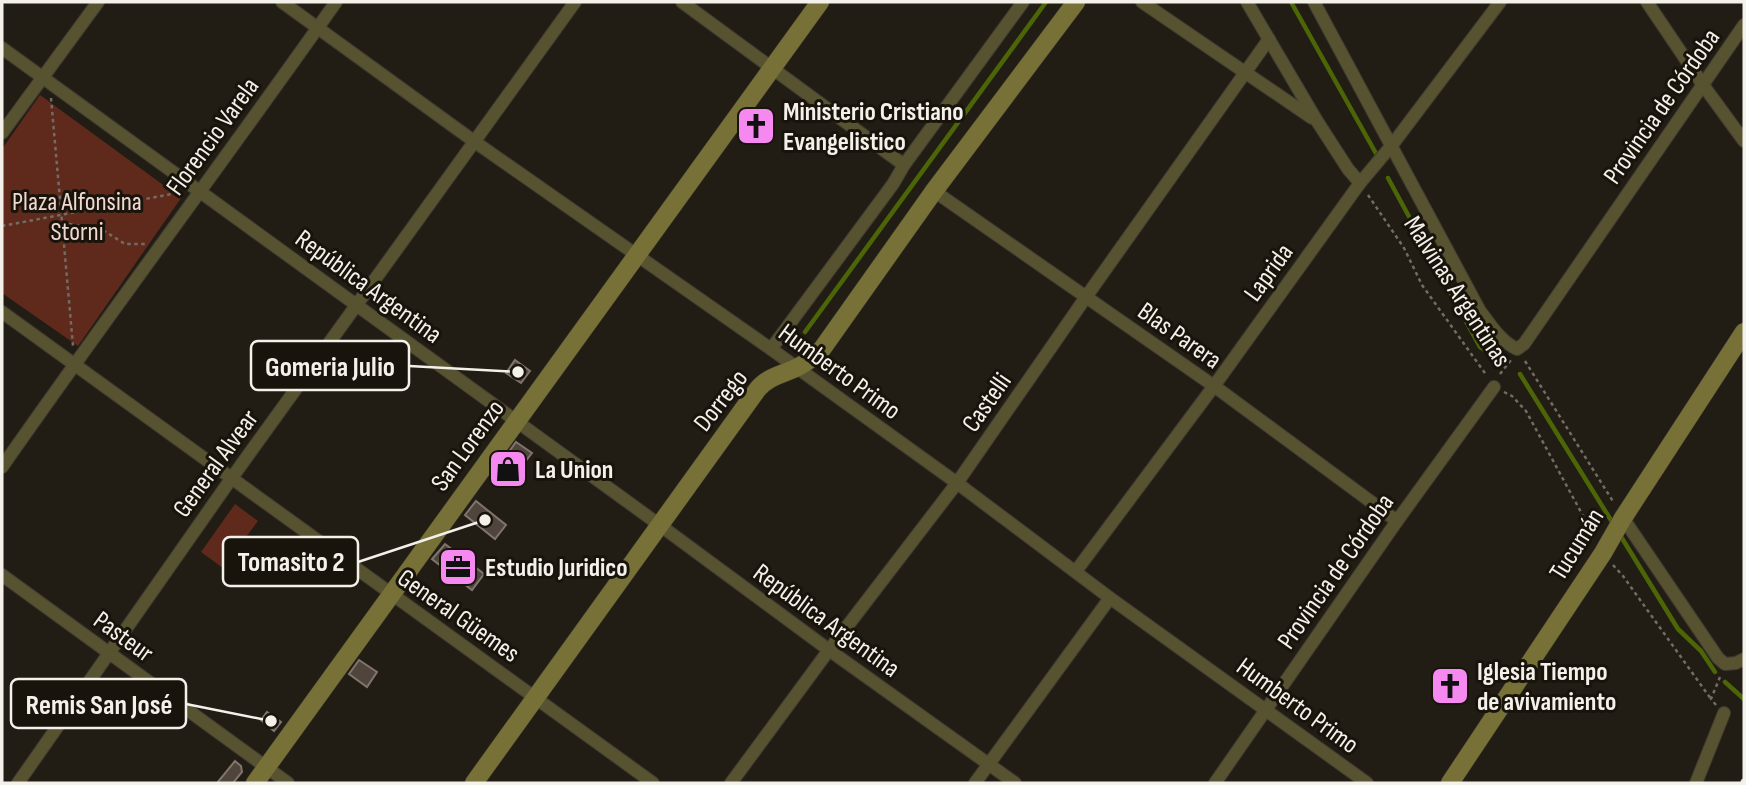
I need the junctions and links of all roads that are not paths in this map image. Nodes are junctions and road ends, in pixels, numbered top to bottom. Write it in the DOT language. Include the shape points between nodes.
graph roads {
  1 [pos="98,2"];
  2 [pos="282,2"];
  3 [pos="336,2"];
  4 [pos="575,2"];
  5 [pos="682,2"];
  6 [pos="820,2"];
  7 [pos="1023,2"];
  8 [pos="1076,2"];
  9 [pos="1142,2"];
  10 [pos="1248,2"];
  11 [pos="1314,2"];
  12 [pos="1500,2"];
  13 [pos="1647,2"];
  14 [pos="1744,25"];
  15 [pos="318,28"];
  16 [pos="1269,39"];
  17 [pos="2,48"];
  18 [pos="773,67"];
  19 [pos="1244,73"];
  20 [pos="46,80"];
  21 [pos="1703,85"];
  22 [pos="1317,121"];
  23 [pos="2,133"];
  24 [pos="1744,141"];
  25 [pos="475,142"];
  26 [pos="1392,145"];
  27 [pos="904,165"];
  28 [pos="1363,179"];
  29 [pos="198,191"];
  30 [pos="934,191"];
  31 [pos="636,256"];
  32 [pos="1086,296"];
  33 [pos="357,306"];
  34 [pos="2,312"];
  35 [pos="1744,332"];
  36 [pos="771,349"];
  37 [pos="1514,354"];
  38 [pos="74,363"];
  39 [pos="797,368"];
  40 [pos="1496,381"];
  41 [pos="1214,386"];
  42 [pos="517,421"];
  43 [pos="2,467"];
  44 [pos="231,479"];
  45 [pos="957,483"];
  46 [pos="1397,521"];
  47 [pos="1621,521"];
  48 [pos="660,526"];
  49 [pos="1076,571"];
  50 [pos="2,575"];
  51 [pos="391,595"];
  52 [pos="1110,598"];
  53 [pos="829,650"];
  54 [pos="108,652"];
  55 [pos="1735,662"];
  56 [pos="536,697"];
  57 [pos="1266,710"];
  58 [pos="1724,713"];
  59 [pos="989,764"];
  60 [pos="266,768"];
  61 [pos="18,783"];
  62 [pos="255,783"];
  63 [pos="288,783"];
  64 [pos="474,783"];
  65 [pos="653,783"];
  66 [pos="731,783"];
  67 [pos="975,783"];
  68 [pos="1015,783"];
  69 [pos="1215,783"];
  70 [pos="1367,783"];
  71 [pos="1450,783"];
  72 [pos="1696,783"];
  1 -- 20 [label="street"];
  2 -- 15 [label="street, Humberto Primo"];
  3 -- 15 [label="street, Florencio Varela"];
  4 -- 25 [label="street, General Alvear"];
  5 -- 18 [label="street"];
  6 -- 18 [label="street, San Lorenzo"];
  7 -- 27 [label="street, Dorrego"];
  8 -- 30 [label="street, Dorrego"];
  9 -- 19 [label="street"];
  10 -- 16 [label="street"];
  11 -- 26 [label="street, Malvinas Argentinas"];
  12 -- 26 [label="street, Laprida"];
  13 -- 21 [label="street"];
  14 -- 21 [label="street, Provincia de Córdoba"];
  15 -- 25 [label="street, Humberto Primo"];
  15 -- 29 [label="street, Florencio Varela"];
  16 -- 19 [label="street, Castelli"];
  16 -- 22 [label="street"];
  17 -- 20 [label="street, República Argentina"];
  18 -- 27 [label="street"];
  18 -- 31 [label="street, San Lorenzo"];
  19 -- 22 [label="street"];
  19 -- 32 [label="street, Castelli"];
  20 -- 23 [label="street"];
  20 -- 29 [label="street, República Argentina"];
  21 -- 24 [label="street"];
  21 -- 37 [label="street, Provincia de Córdoba"];
  22 -- 28 [label="street" via="1348,169"];
  25 -- 31 [label="street, Humberto Primo"];
  25 -- 33 [label="street, General Alvear"];
  26 -- 28 [label="street, Laprida"];
  26 -- 37 [label="street, Malvinas Argentinas" via="1480,311"];
  27 -- 36 [label="street, Dorrego"];
  28 -- 41 [label="street, Laprida"];
  29 -- 33 [label="street, República Argentina"];
  29 -- 38 [label="street, Florencio Varela"];
  30 -- 32 [label="street, Blas Parera"];
  30 -- 39 [label="street, Dorrego" via="822,349"];
  31 -- 36 [label="street, Humberto Primo"];
  31 -- 42 [label="street, San Lorenzo"];
  32 -- 41 [label="street, Blas Parera"];
  32 -- 45 [label="street, Castelli"];
  33 -- 42 [label="street, República Argentina"];
  33 -- 44 [label="street, General Alvear"];
  34 -- 38 [label="street, General Güemes"];
  35 -- 47 [label="street, Tucumán"];
  36 -- 39 [label="street, Humberto Primo"];
  38 -- 43 [label="street, Florencio Varela"];
  38 -- 44 [label="street, General Güemes"];
  39 -- 45 [label="street, Humberto Primo"];
  39 -- 48 [label="street, Dorrego" via="762,383"];
  40 -- 46 [label="street, Provincia de Córdoba"];
  41 -- 46 [label="street, Blas Parera"];
  41 -- 49 [label="street, Laprida"];
  42 -- 48 [label="street, República Argentina"];
  42 -- 51 [label="street, San Lorenzo"];
  44 -- 51 [label="street, General Güemes"];
  44 -- 54 [label="street, General Alvear"];
  45 -- 49 [label="street, Humberto Primo"];
  45 -- 53 [label="street, Castelli"];
  46 -- 57 [label="street, Provincia de Córdoba"];
  47 -- 55 [label="street" via="1709,646"];
  47 -- 71 [label="street, Tucumán"];
  48 -- 53 [label="street, República Argentina"];
  48 -- 56 [label="street, Dorrego"];
  49 -- 52 [label="street, Humberto Primo"];
  50 -- 54 [label="street, Pasteur"];
  51 -- 56 [label="street, General Güemes"];
  51 -- 60 [label="street, San Lorenzo"];
  52 -- 57 [label="street, Humberto Primo"];
  52 -- 59 [label="street"];
  53 -- 59 [label="street, República Argentina"];
  53 -- 66 [label="street, Castelli"];
  54 -- 60 [label="street, Pasteur"];
  54 -- 61 [label="street, General Alvear"];
  56 -- 64 [label="street, Dorrego"];
  56 -- 65 [label="street, General Güemes"];
  57 -- 69 [label="street, Provincia de Córdoba"];
  57 -- 70 [label="street, Humberto Primo"];
  58 -- 72 [label="street"];
  59 -- 67 [label="street"];
  59 -- 68 [label="street, República Argentina"];
  60 -- 62 [label="street, San Lorenzo"];
  60 -- 63 [label="street, Pasteur"];
}
